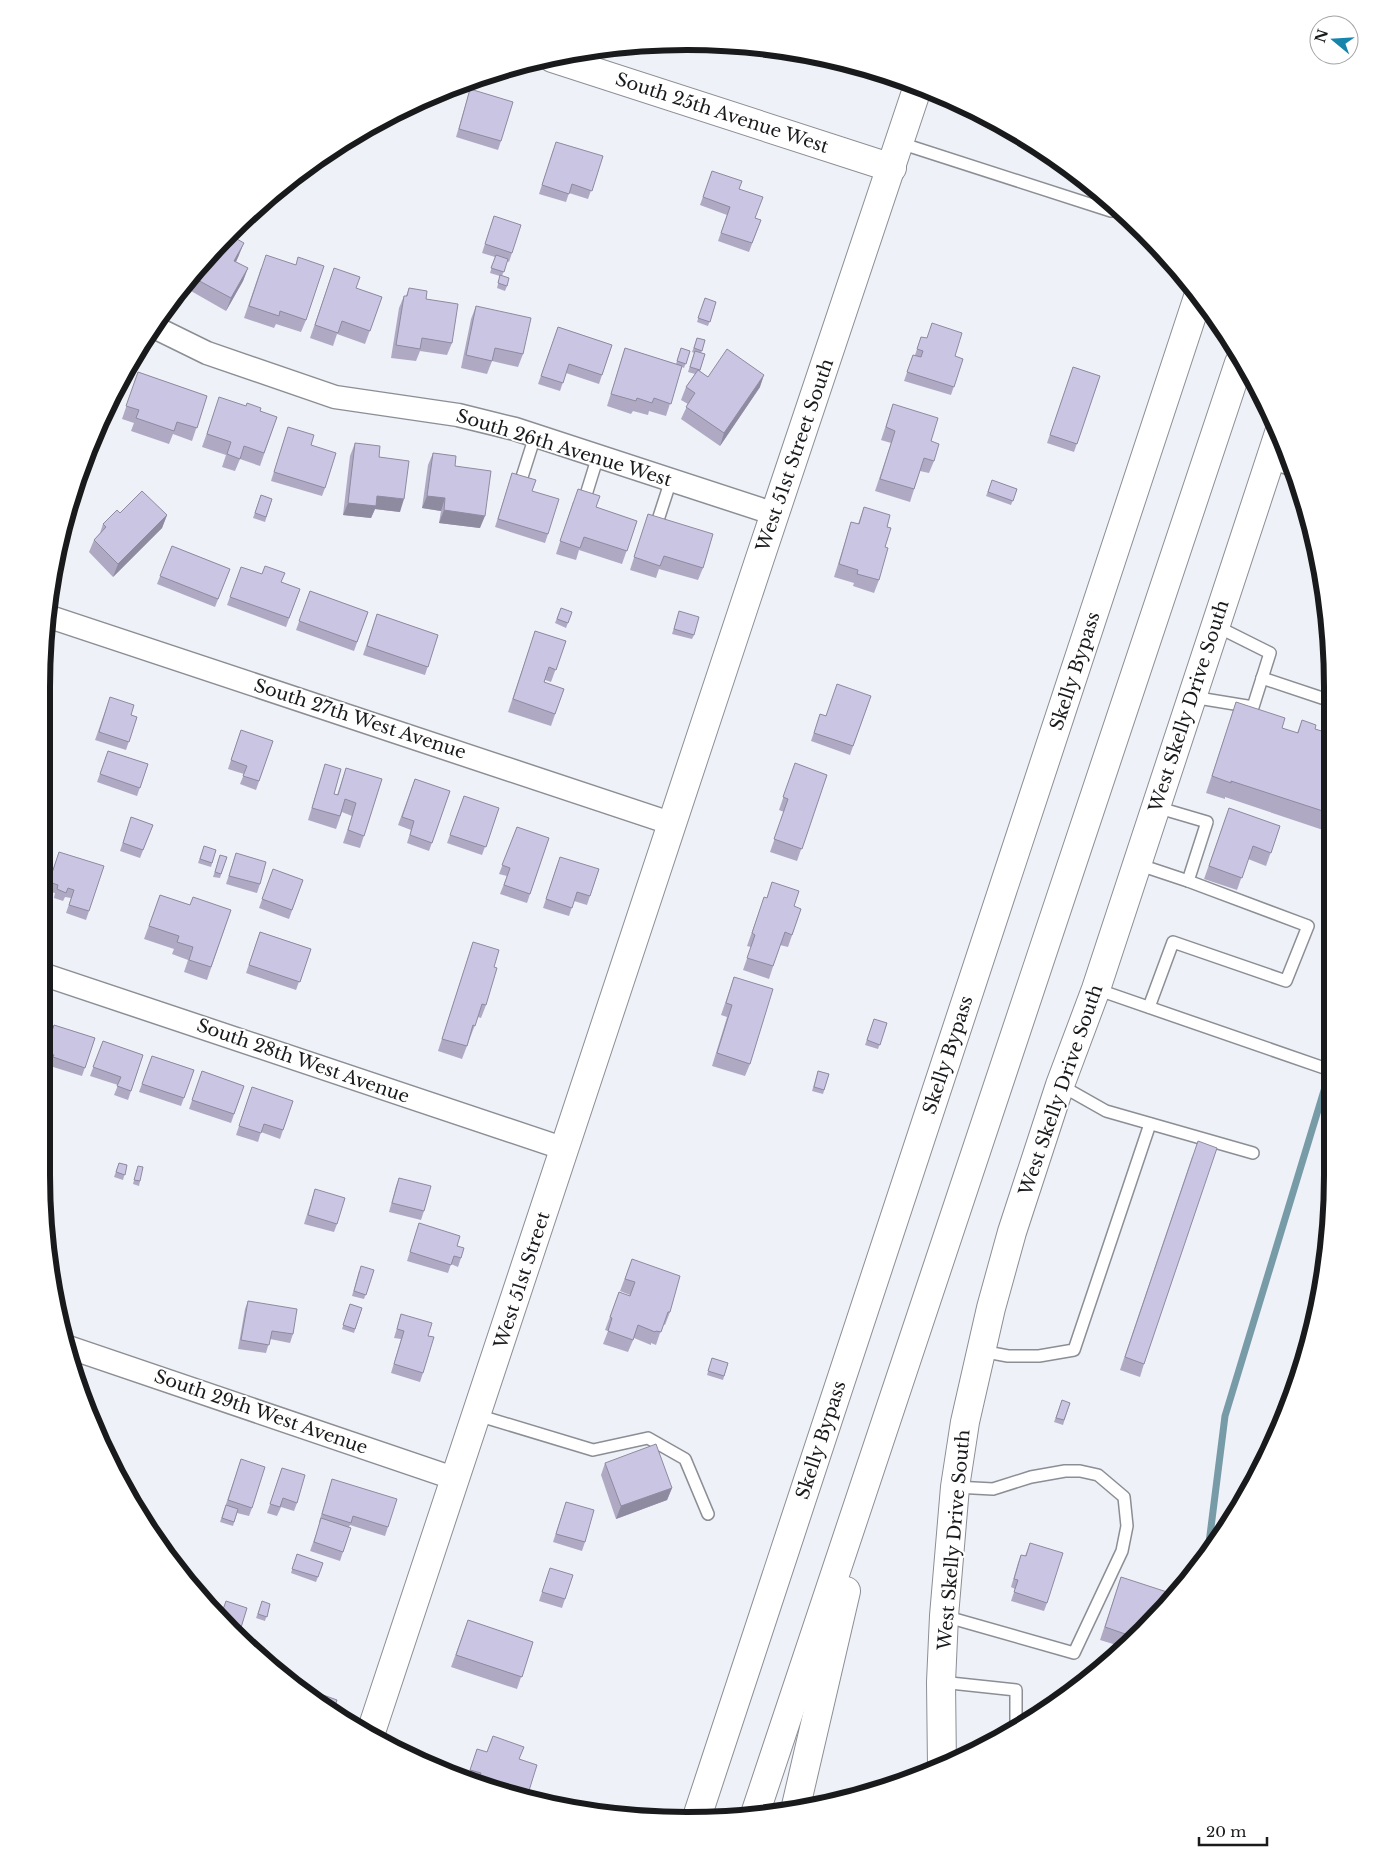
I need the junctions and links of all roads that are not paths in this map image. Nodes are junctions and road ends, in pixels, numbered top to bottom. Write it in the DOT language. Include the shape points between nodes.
graph roads {
  1 [pos="567,61"];
  2 [pos="916,93"];
  3 [pos="896,156"];
  4 [pos="1110,211"];
  5 [pos="1196,304"];
  6 [pos="159,330"];
  7 [pos="1238,367"];
  8 [pos="535,436"];
  9 [pos="598,456"];
  10 [pos="1281,466"];
  11 [pos="522,477"];
  12 [pos="671,480"];
  13 [pos="585,498"];
  14 [pos="775,514"];
  15 [pos="657,524"];
  16 [pos="54,618"];
  17 [pos="1216,626"];
  18 [pos="1262,678"];
  19 [pos="1192,698"];
  20 [pos="1324,699"];
  21 [pos="1156,806"];
  22 [pos="673,824"];
  23 [pos="1137,864"];
  24 [pos="1188,881"];
  25 [pos="50,977"];
  26 [pos="1096,989"];
  27 [pos="1149,1008"];
  28 [pos="1324,1068"];
  29 [pos="1060,1085"];
  30 [pos="1150,1124"];
  31 [pos="565,1149"];
  32 [pos="1253,1153"];
  33 [pos="75,1349"];
  34 [pos="981,1351"];
  35 [pos="477,1415"];
  36 [pos="885,1424"];
  37 [pos="456,1479"];
  38 [pos="955,1487"];
  39 [pos="708,1514"];
  40 [pos="944,1616"];
  41 [pos="941,1682"];
  42 [pos="1016,1721"];
  43 [pos="372,1729"];
  44 [pos="942,1759"];
  45 [pos="797,1802"];
  46 [pos="757,1808"];
  47 [pos="698,1812"];
  1 -- 3 [label="main road, South 25th Avenue West"];
  2 -- 3 [label="main road, West 51st Street South"];
  3 -- 4 [label="lane"];
  3 -- 14 [label="main road, West 51st Street South"];
  5 -- 47 [label="main road, Skelly Bypass"];
  6 -- 8 [label="street, South 26th Avenue West" via="207,353 335,396 458,415"];
  7 -- 36 [label="main road"];
  8 -- 9 [label="street, South 26th Avenue West"];
  8 -- 11 [label="lane"];
  9 -- 12 [label="street, South 26th Avenue West"];
  9 -- 13 [label="lane"];
  10 -- 17 [label="main road, West Skelly Drive South"];
  12 -- 14 [label="street, South 26th Avenue West"];
  12 -- 15 [label="lane"];
  14 -- 22 [label="main road, West 51st Street South"];
  16 -- 22 [label="street, South 27th West Avenue"];
  17 -- 18 [label="lane" via="1270,653"];
  17 -- 19 [label="main road, West Skelly Drive South"];
  18 -- 19 [label="lane" via="1253,707"];
  18 -- 20 [label="lane"];
  19 -- 21 [label="main road, West Skelly Drive South"];
  21 -- 23 [label="main road, West Skelly Drive South"];
  21 -- 24 [label="lane" via="1207,822"];
  22 -- 31 [label="main road, West 51st Street"];
  23 -- 24 [label="lane"];
  23 -- 26 [label="main road, West Skelly Drive South"];
  24 -- 27 [label="lane" via="1308,926 1286,981 1173,942"];
  25 -- 31 [label="street, South 28th West Avenue"];
  26 -- 27 [label="lane"];
  26 -- 29 [label="main road, West Skelly Drive South"];
  27 -- 28 [label="lane"];
  29 -- 30 [label="lane" via="1106,1110"];
  29 -- 34 [label="main road, West Skelly Drive South" via="1012,1232"];
  30 -- 32 [label="lane"];
  30 -- 34 [label="lane" via="1074,1350 1039,1356 1008,1356"];
  31 -- 35 [label="main road, West 51st Street"];
  33 -- 37 [label="street, South 29th West Avenue"];
  34 -- 38 [label="main road, West Skelly Drive South"];
  35 -- 37 [label="main road, West 51st Street"];
  35 -- 39 [label="lane" via="593,1450 648,1438 686,1459"];
  36 -- 45 [label="main road"];
  36 -- 46 [label="main road"];
  37 -- 43 [label="main road, West 51st Street"];
  38 -- 40 [label="main road, West Skelly Drive South"];
  38 -- 40 [label="lane" via="993,1489 1065,1471 1098,1475 1124,1497 1127,1526 1122,1551 1074,1653"];
  40 -- 41 [label="main road, West Skelly Drive South"];
  41 -- 42 [label="lane" via="1016,1690"];
  41 -- 44 [label="main road, West Skelly Drive South"];
}
